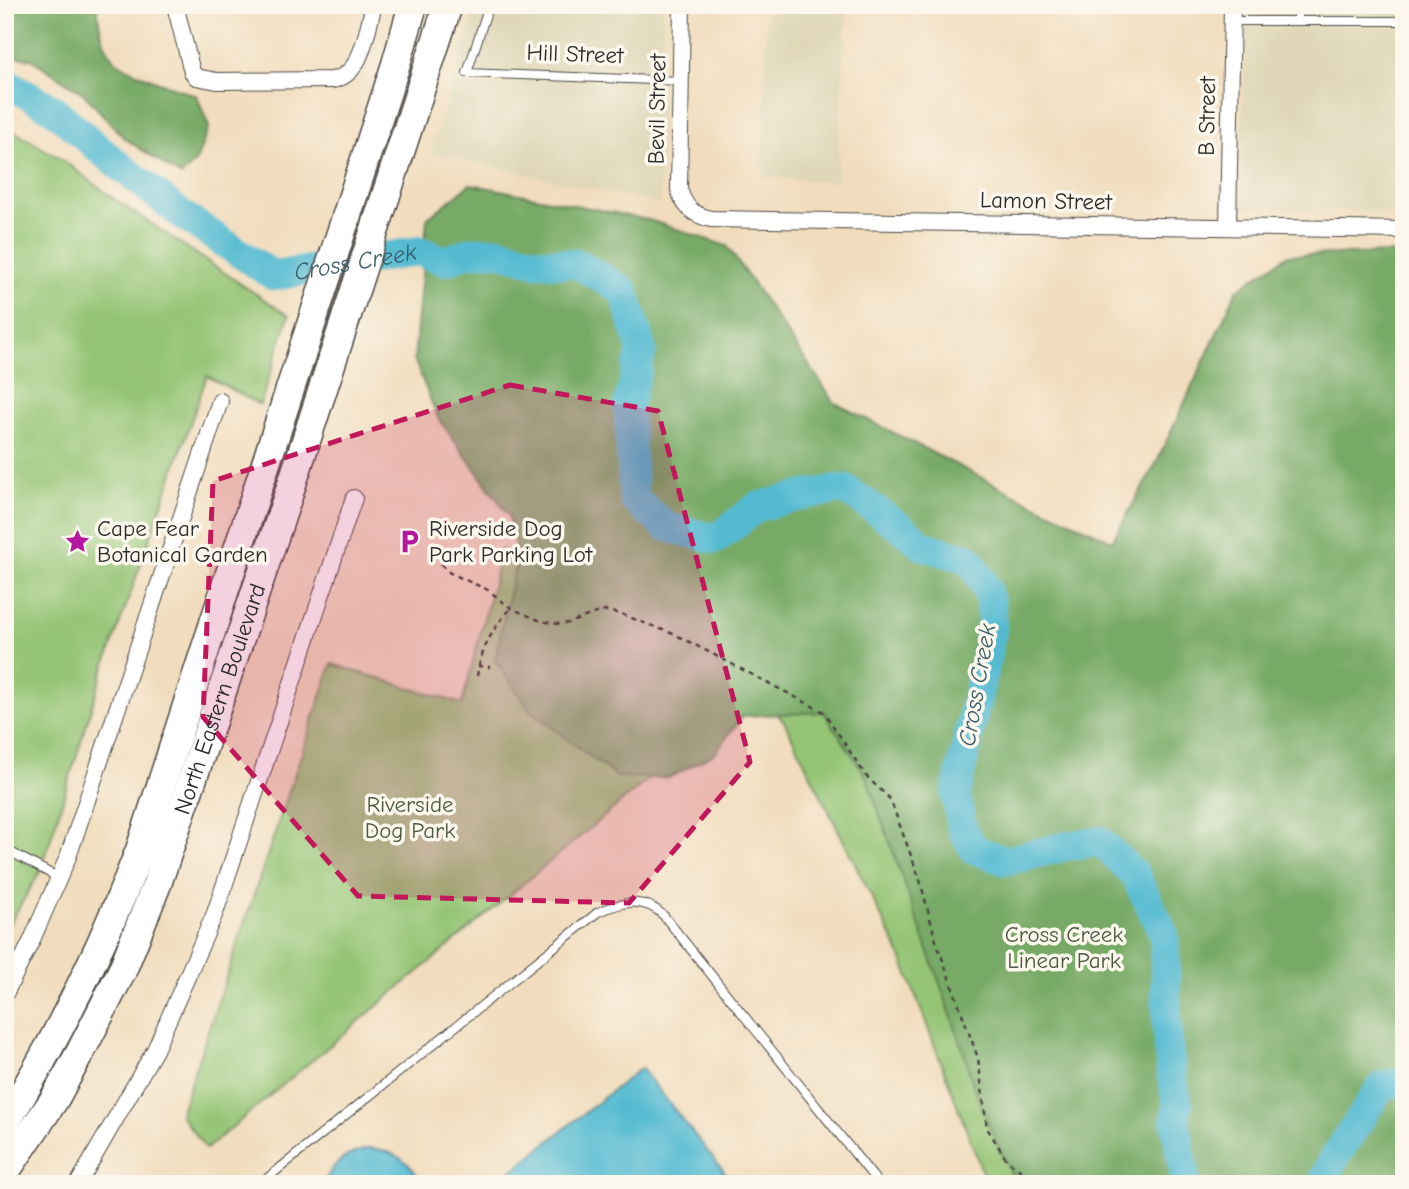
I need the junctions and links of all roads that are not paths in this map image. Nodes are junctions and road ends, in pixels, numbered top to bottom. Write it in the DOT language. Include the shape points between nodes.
graph roads {
  1 [pos="175,5"];
  2 [pos="373,5"];
  3 [pos="413,5"];
  4 [pos="448,5"];
  5 [pos="489,5"];
  6 [pos="682,5"];
  7 [pos="1298,5"];
  8 [pos="1232,13"];
  9 [pos="1297,20"];
  10 [pos="1404,21"];
  11 [pos="681,81"];
  12 [pos="690,210"];
  13 [pos="1228,228"];
  14 [pos="1404,230"];
  15 [pos="220,401"];
  16 [pos="354,498"];
  17 [pos="5,849"];
  18 [pos="59,878"];
  19 [pos="5,994"];
  20 [pos="5,1123"];
  21 [pos="5,1172"];
  22 [pos="79,1184"];
  23 [pos="260,1184"];
  24 [pos="880,1184"];
  1 -- 2 [label="street" via="189,65 196,77 217,81 346,76 358,59"];
  3 -- 20 [label="highway, North Eastern Boulevard" via="154,809 71,1009"];
  4 -- 21 [label="highway, North Eastern Boulevard" via="172,845 139,930 81,1051"];
  5 -- 11 [label="lane, Hill Street" via="467,73"];
  6 -- 11 [label="street, Bevil Street"];
  7 -- 9 [label="lane"];
  8 -- 9 [label="lane"];
  8 -- 13 [label="street, B Street"];
  9 -- 10 [label="lane"];
  11 -- 12 [label="street, Bevil Street" via="679,189"];
  12 -- 13 [label="street, Lamon Street" via="711,219"];
  13 -- 14 [label="street, Lamon Street"];
  15 -- 18 [label="street"];
  16 -- 22 [label="street" via="215,913 155,1050"];
  17 -- 18 [label="lane"];
  18 -- 19 [label="street"];
  23 -- 24 [label="lane" via="598,912 631,901 655,907 664,916"];
}
